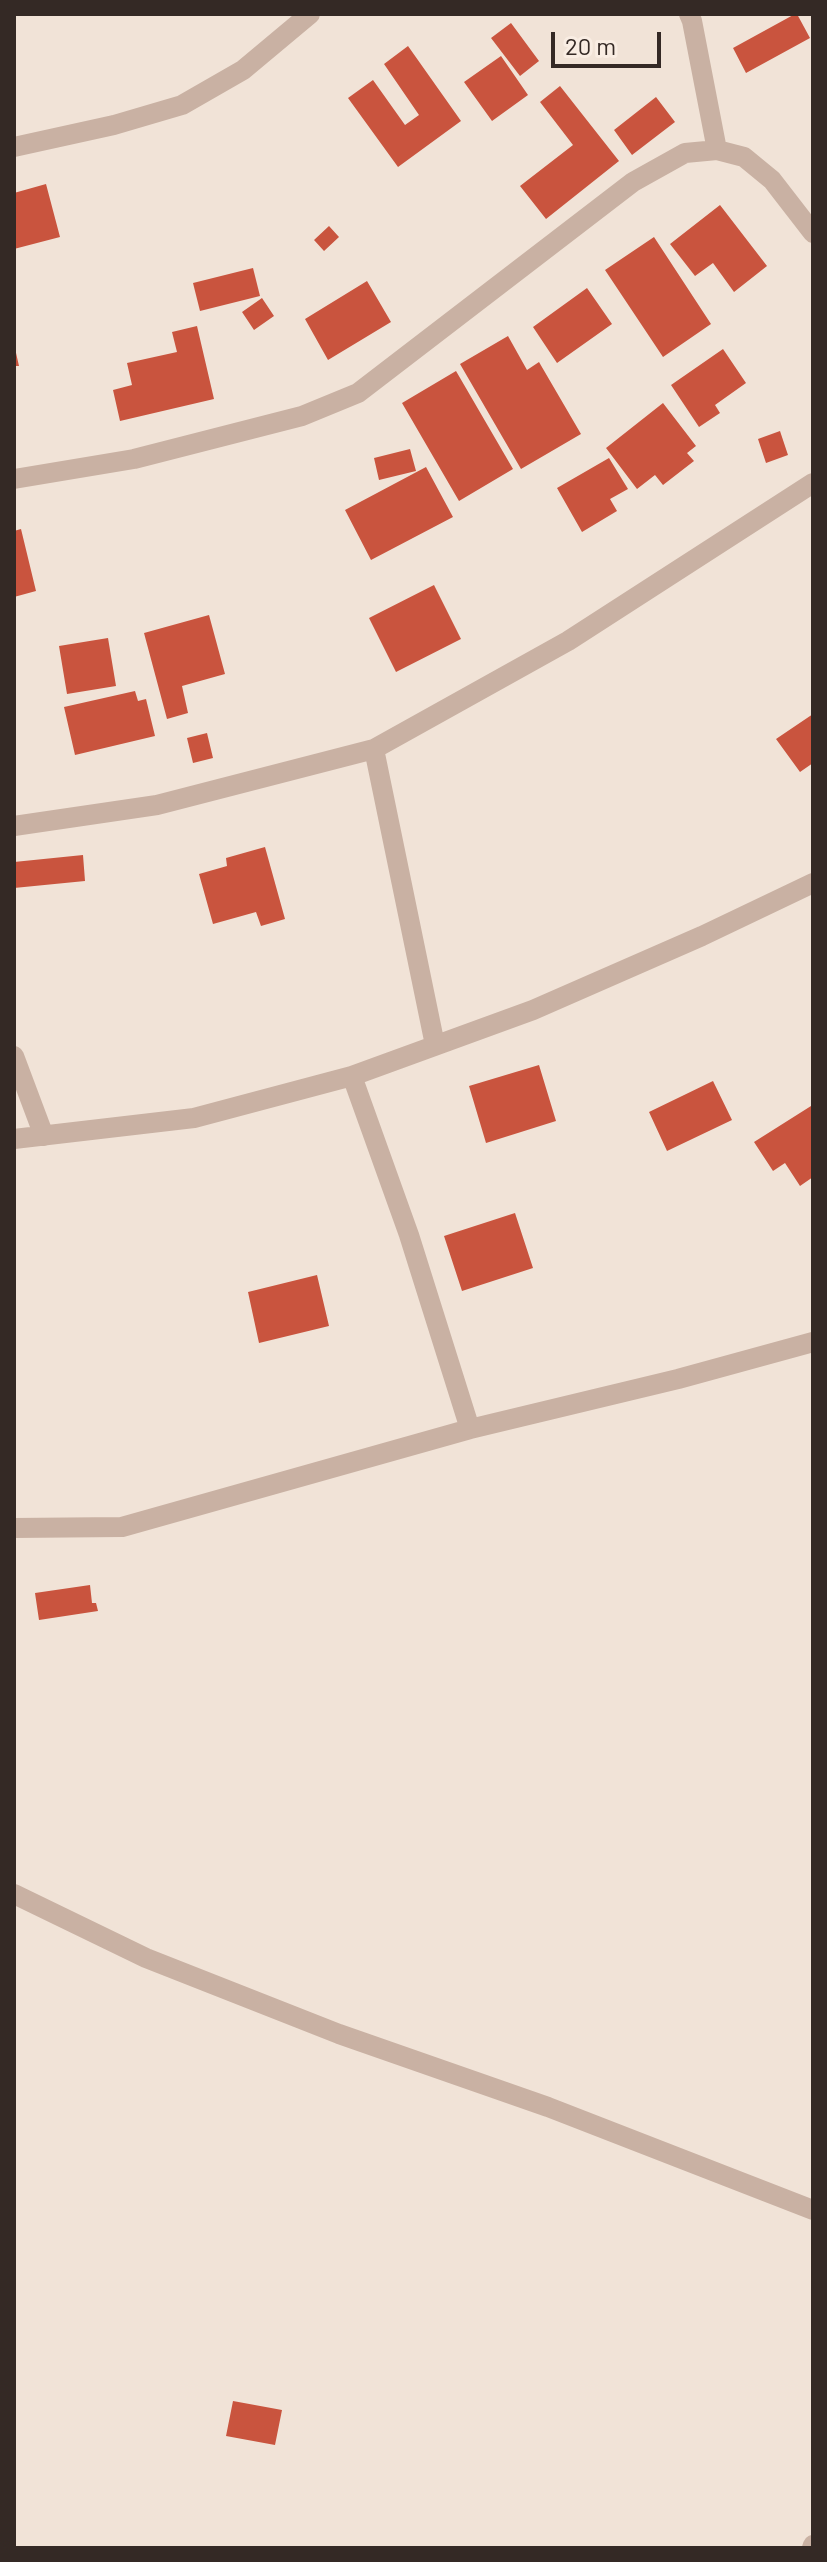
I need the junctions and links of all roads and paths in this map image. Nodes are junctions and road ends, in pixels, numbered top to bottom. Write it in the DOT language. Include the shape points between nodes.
graph roads {
  1 [pos="310,14"];
  2 [pos="689,14"];
  3 [pos="14,147"];
  4 [pos="717,150"];
  5 [pos="813,233"];
  6 [pos="14,479"];
  7 [pos="813,483"];
  8 [pos="374,749"];
  9 [pos="14,826"];
  10 [pos="813,883"];
  11 [pos="435,1045"];
  12 [pos="14,1056"];
  13 [pos="352,1076"];
  14 [pos="44,1136"];
  15 [pos="14,1139"];
  16 [pos="813,1342"];
  17 [pos="470,1429"];
  18 [pos="14,1528"];
  19 [pos="14,1894"];
  20 [pos="813,2210"];
  1 -- 3 [label="street" via="243,70 182,105"];
  2 -- 4 [label="street"];
  4 -- 5 [label="street" via="744,157 772,180"];
  4 -- 6 [label="street" via="685,153 633,182 358,393 302,416 134,459"];
  7 -- 8 [label="street" via="568,641"];
  8 -- 9 [label="street" via="157,805"];
  8 -- 11 [label="street"];
  10 -- 11 [label="street" via="547,1004"];
  11 -- 13 [label="street"];
  12 -- 14 [label="street"];
  13 -- 14 [label="street" via="194,1118"];
  13 -- 17 [label="street"];
  14 -- 15 [label="street"];
  16 -- 17 [label="street"];
  17 -- 18 [label="street" via="122,1527"];
  19 -- 20 [label="street" via="146,1958"];
}
